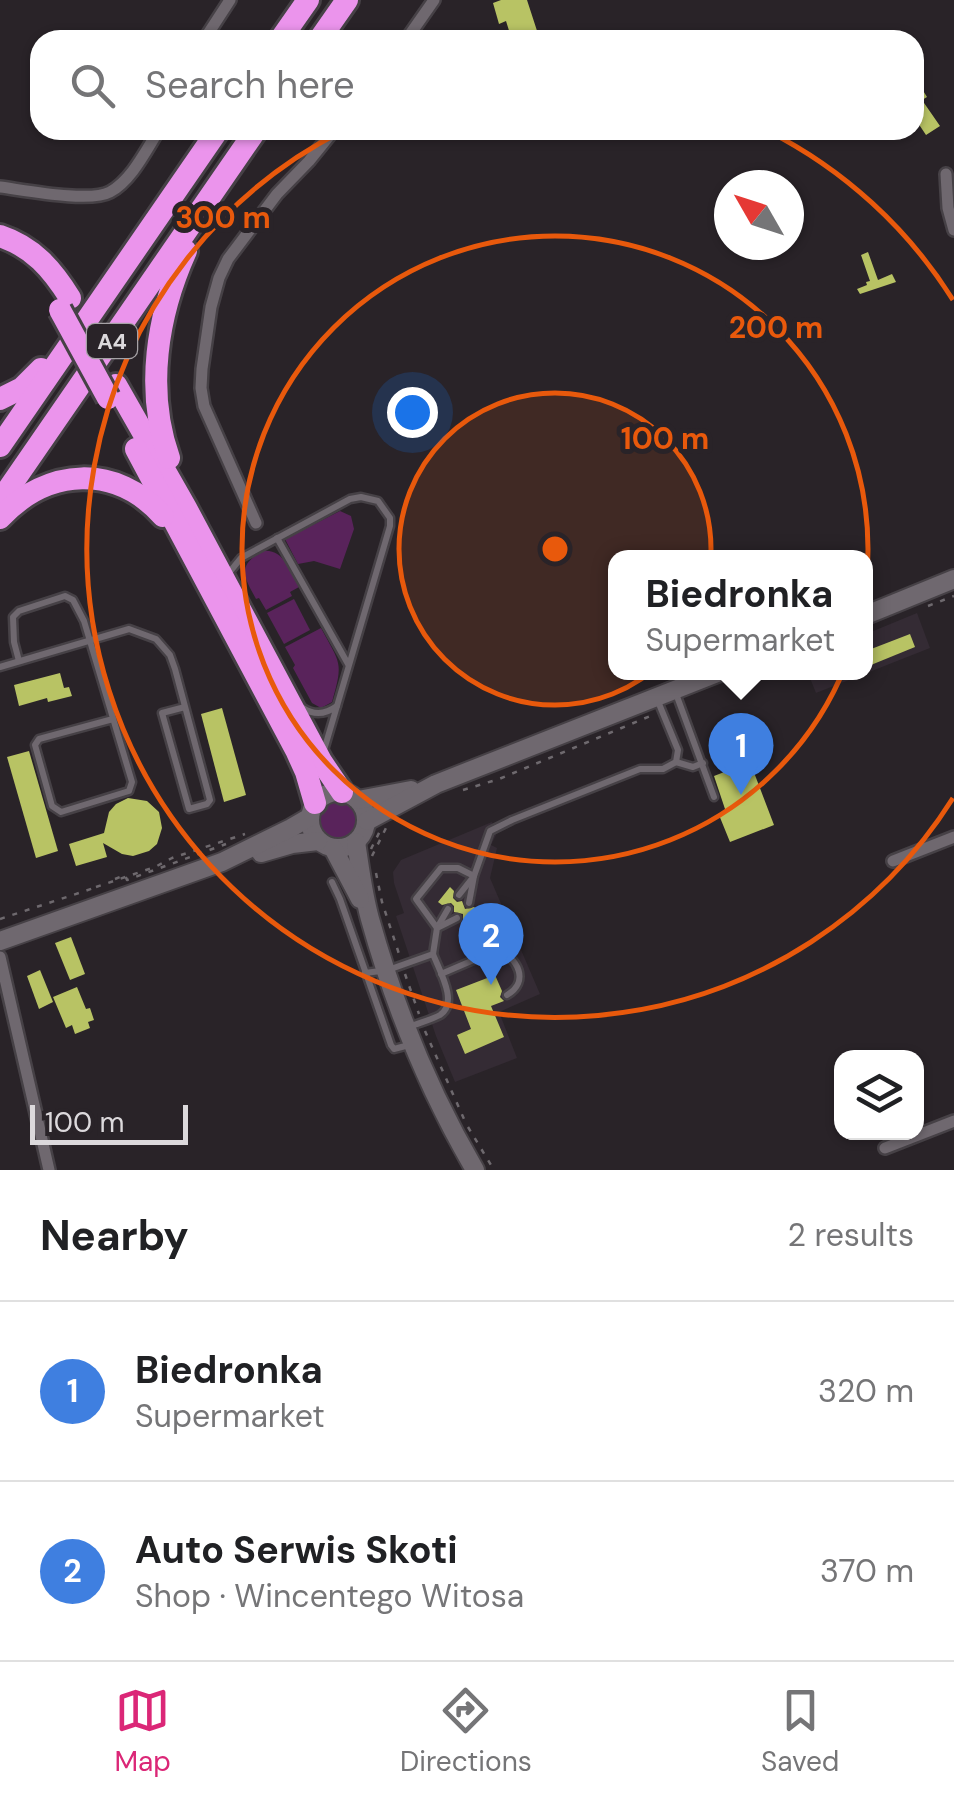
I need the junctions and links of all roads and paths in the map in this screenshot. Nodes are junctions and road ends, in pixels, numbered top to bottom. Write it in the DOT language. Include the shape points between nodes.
graph roads {
  1 [pos="230,0"];
  2 [pos="308,0"];
  3 [pos="346,0"];
  4 [pos="434,0"];
  5 [pos="210,30"];
  6 [pos="287,30"];
  7 [pos="325,30"];
  8 [pos="413,30"];
  9 [pos="152,140"];
  10 [pos="211,140"];
  11 [pos="249,140"];
  12 [pos="326,140"];
  13 [pos="946,174"];
  14 [pos="223,180"];
  15 [pos="0,188"];
  16 [pos="954,230"];
  17 [pos="0,236"];
  18 [pos="0,250"];
  19 [pos="65,304"];
  20 [pos="91,315"];
  21 [pos="112,391"];
  22 [pos="0,399"];
  23 [pos="0,446"];
  24 [pos="0,501"];
  25 [pos="186,508"];
  26 [pos="0,518"];
  27 [pos="256,522"];
  28 [pos="277,538"];
  29 [pos="192,554"];
  30 [pos="224,579"];
  31 [pos="954,579"];
  32 [pos="873,612"];
  33 [pos="89,641"];
  34 [pos="19,661"];
  35 [pos="348,665"];
  36 [pos="0,667"];
  37 [pos="720,680"];
  38 [pos="675,691"];
  39 [pos="288,698"];
  40 [pos="659,705"];
  41 [pos="337,706"];
  42 [pos="186,708"];
  43 [pos="112,719"];
  44 [pos="321,761"];
  45 [pos="676,762"];
  46 [pos="703,763"];
  47 [pos="524,768"];
  48 [pos="436,784"];
  49 [pos="350,796"];
  50 [pos="714,797"];
  51 [pos="313,810"];
  52 [pos="366,822"];
  53 [pos="260,830"];
  54 [pos="954,836"];
  55 [pos="356,842"];
  56 [pos="326,844"];
  57 [pos="893,861"];
  58 [pos="222,862"];
  59 [pos="474,876"];
  60 [pos="332,882"];
  61 [pos="459,895"];
  62 [pos="469,903"];
  63 [pos="448,909"];
  64 [pos="370,917"];
  65 [pos="458,918"];
  66 [pos="0,919"];
  67 [pos="437,928"];
  68 [pos="0,941"];
  69 [pos="434,954"];
  70 [pos="0,957"];
  71 [pos="388,970"];
  72 [pos="365,972"];
  73 [pos="441,974"];
  74 [pos="507,994"];
  75 [pos="411,1036"];
  76 [pos="954,1121"];
  77 [pos="885,1148"];
  78 [pos="48,1170"];
  79 [pos="476,1170"];
  1 -- 5 [label="street"];
  2 -- 6 [label="highway"];
  3 -- 7 [label="highway"];
  4 -- 8 [label="street"];
  9 -- 15 [label="street" via="110,192 82,196"];
  10 -- 20 [label="highway, A4"];
  11 -- 14 [label="highway, A4"];
  12 -- 27 [label="street" via="228,260 212,306 204,406"];
  13 -- 16 [label="street"];
  14 -- 24 [label="highway, A4"];
  14 -- 25 [label="highway" via="175,275 159,338 160,427"];
  17 -- 19 [label="highway" via="38,256 54,274"];
  18 -- 19 [label="highway" via="29,267"];
  19 -- 21 [label="highway"];
  20 -- 22 [label="highway" via="34,377"];
  20 -- 23 [label="highway, A4"];
  21 -- 25 [label="highway"];
  21 -- 29 [label="highway"];
  25 -- 30 [label="highway"];
  26 -- 29 [label="highway" via="50,484 102,480 146,500"];
  28 -- 30 [label="lane" via="240,558"];
  28 -- 35 [label="lane"];
  28 -- 35 [label="lane" via="361,497 378,502 390,518"];
  29 -- 51 [label="highway" via="296,750"];
  30 -- 39 [label="highway"];
  31 -- 32 [label="street"];
  33 -- 34 [label="lane"];
  33 -- 34 [label="lane" via="79,610 65,596 14,617"];
  33 -- 42 [label="lane" via="130,629 156,639 170,655"];
  33 -- 43 [label="lane"];
  34 -- 36 [label="lane"];
  35 -- 41 [label="lane"];
  37 -- 38 [label="street"];
  38 -- 40 [label="street"];
  38 -- 46 [label="lane"];
  39 -- 41 [label="lane" via="320,714"];
  39 -- 44 [label="highway"];
  40 -- 45 [label="lane" via="678,750"];
  40 -- 47 [label="path"];
  40 -- 48 [label="street"];
  41 -- 44 [label="lane"];
  42 -- 42 [label="lane" via="210,800 189,809 162,713"];
  43 -- 43 [label="lane" via="132,782 128,791 61,812 52,806 35,745 40,738"];
  44 -- 49 [label="highway"];
  45 -- 46 [label="lane"];
  45 -- 59 [label="lane" via="640,769 490,831"];
  46 -- 50 [label="lane"];
  48 -- 49 [label="street" via="382,797"];
  48 -- 52 [label="street"];
  49 -- 51 [label="street" via="327,794"];
  49 -- 52 [label="street"];
  51 -- 56 [label="street" via="311,830"];
  51 -- 58 [label="street" via="292,828"];
  52 -- 55 [label="street"];
  53 -- 66 [label="path"];
  54 -- 57 [label="street"];
  55 -- 56 [label="street"];
  55 -- 64 [label="street"];
  56 -- 58 [label="street" via="292,844"];
  56 -- 64 [label="street"];
  58 -- 68 [label="street"];
  59 -- 61 [label="lane"];
  59 -- 62 [label="lane"];
  59 -- 67 [label="lane" via="441,868 416,899"];
  60 -- 72 [label="lane"];
  63 -- 67 [label="lane"];
  64 -- 71 [label="street"];
  65 -- 67 [label="lane"];
  67 -- 69 [label="lane"];
  69 -- 71 [label="lane"];
  69 -- 73 [label="lane"];
  70 -- 78 [label="street"];
  71 -- 72 [label="lane"];
  71 -- 75 [label="street"];
  72 -- 75 [label="lane" via="390,1045 400,1048"];
  73 -- 74 [label="lane" via="497,950 513,960 520,976"];
  73 -- 75 [label="lane" via="448,1006"];
  75 -- 79 [label="street"];
  76 -- 77 [label="street"];
}
